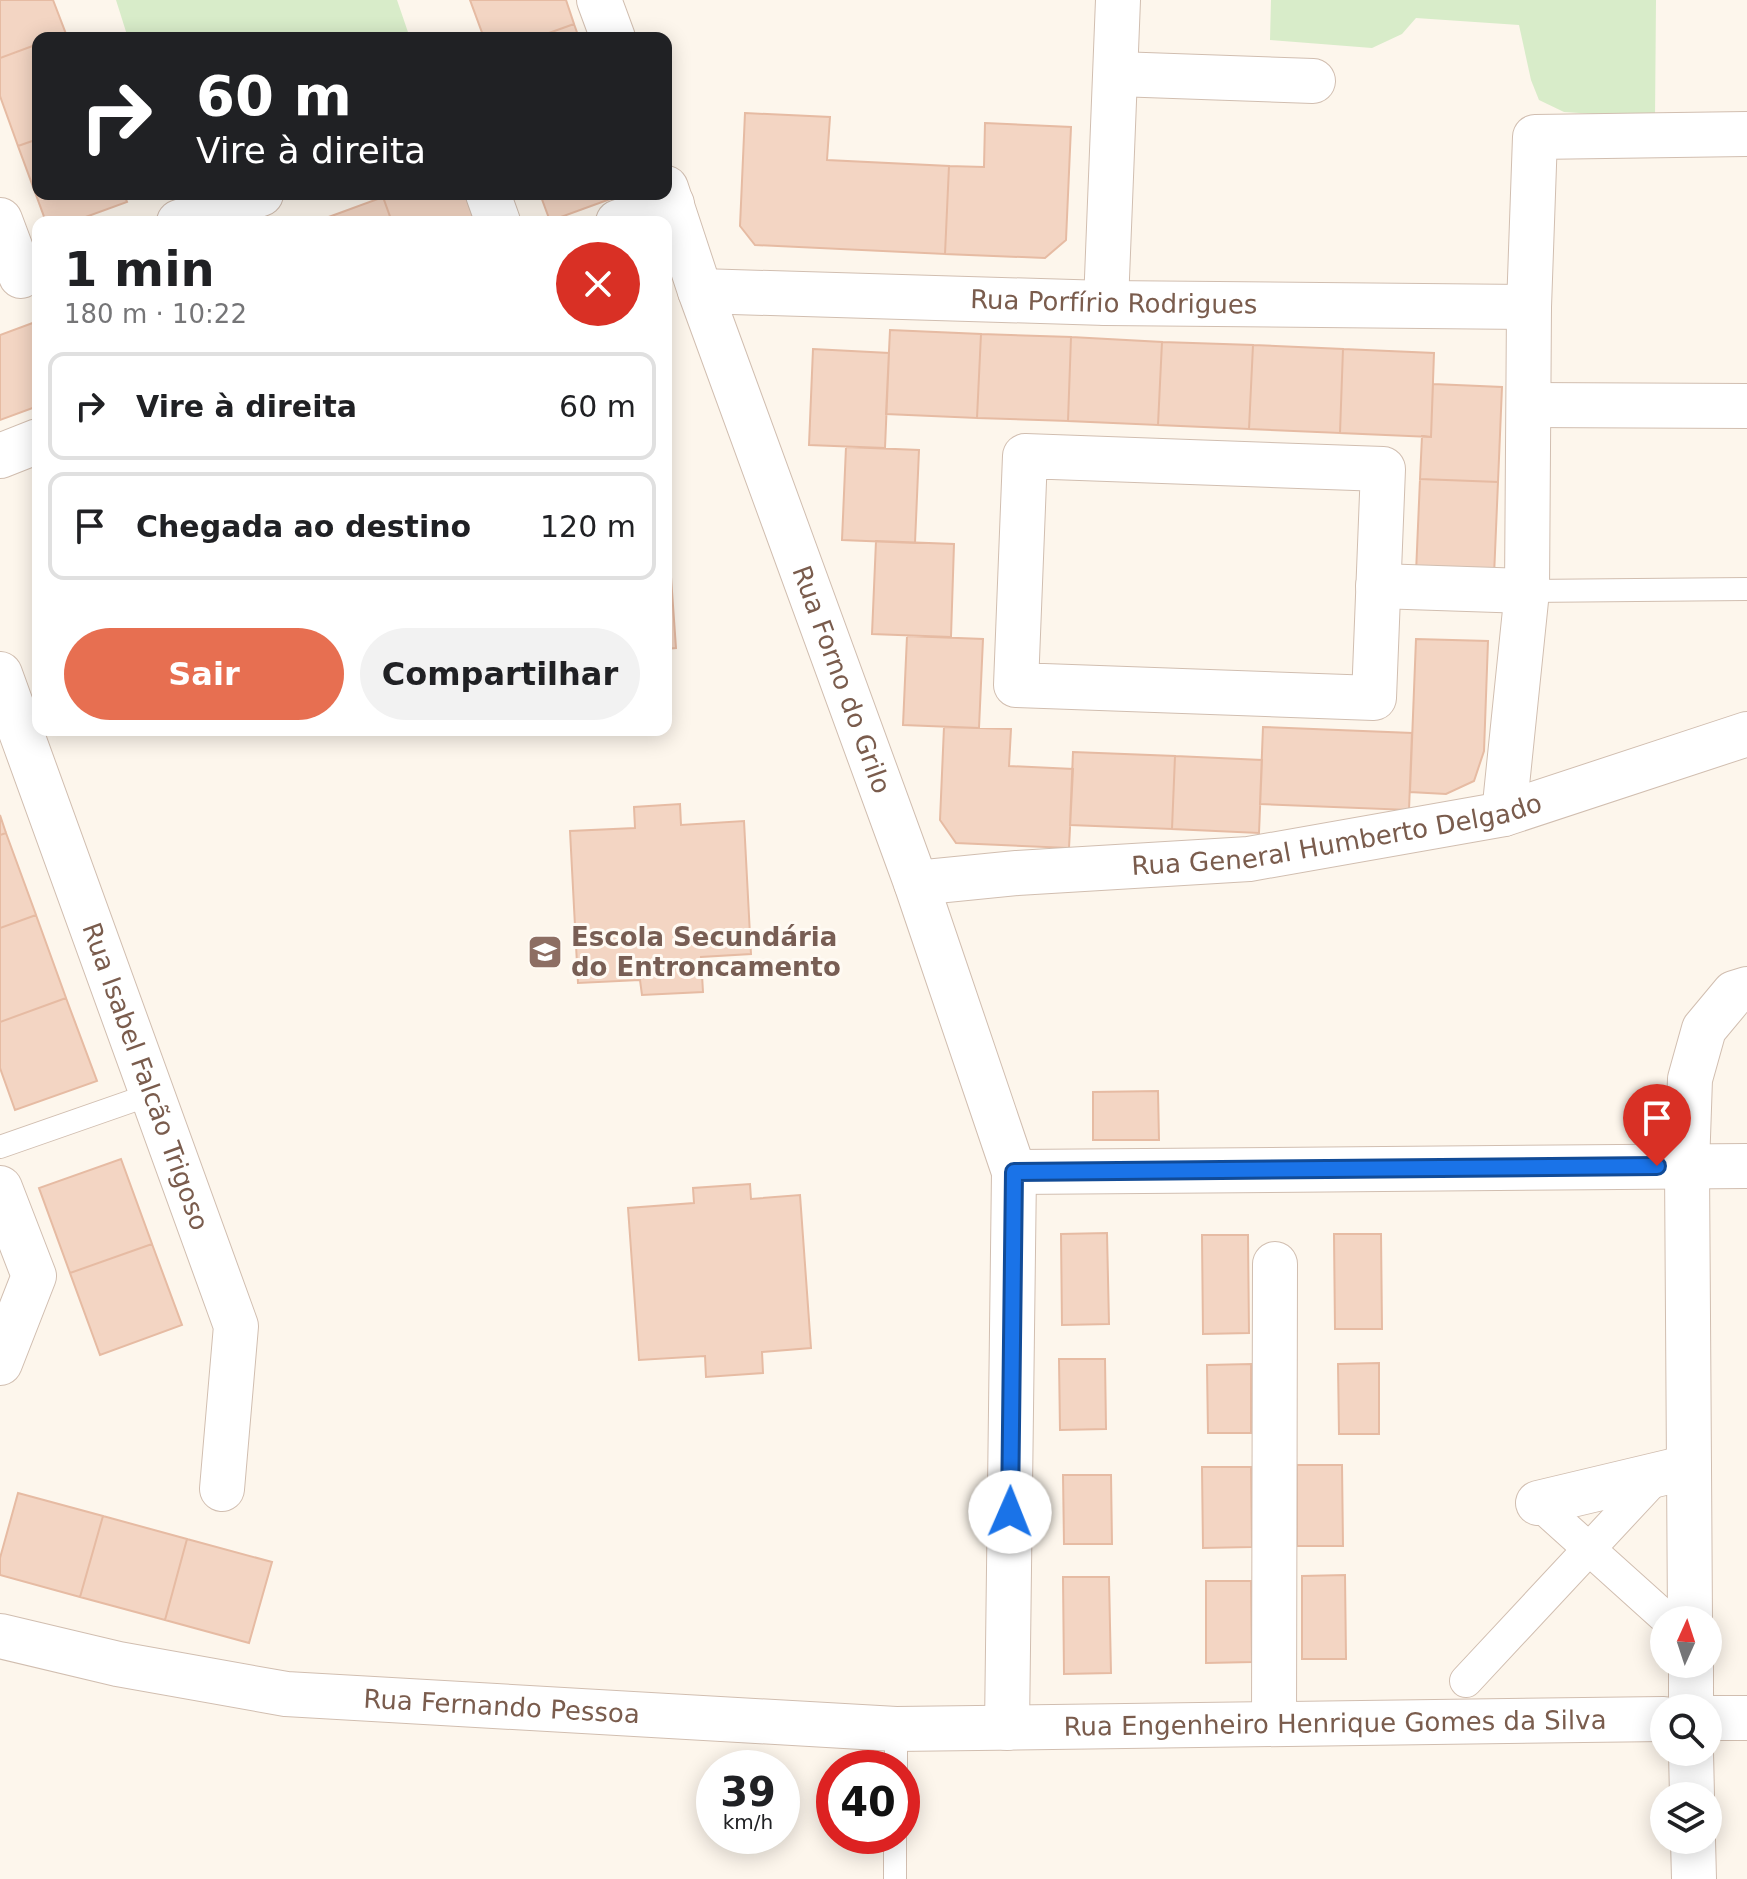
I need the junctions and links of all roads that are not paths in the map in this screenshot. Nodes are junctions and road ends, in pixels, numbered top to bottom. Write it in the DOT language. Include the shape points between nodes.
graph roads {
  1 [pos="599,0"];
  2 [pos="1118,0"];
  3 [pos="611,32"];
  4 [pos="1117,74"];
  5 [pos="1313,81"];
  6 [pos="1747,134"];
  7 [pos="243,200"];
  8 [pos="661,200"];
  9 [pos="670,200"];
  10 [pos="197,216"];
  11 [pos="630,216"];
  12 [pos="0,220"];
  13 [pos="20,277"];
  14 [pos="700,291"];
  15 [pos="1106,303"];
  16 [pos="1529,307"];
  17 [pos="1529,405"];
  18 [pos="1747,406"];
  19 [pos="32,443"];
  20 [pos="0,456"];
  21 [pos="1378,586"];
  22 [pos="1747,589"];
  23 [pos="1527,591"];
  24 [pos="0,674"];
  25 [pos="1747,734"];
  26 [pos="1504,814"];
  27 [pos="916,883"];
  28 [pos="1747,989"];
  29 [pos="152,1094"];
  30 [pos="0,1147"];
  31 [pos="1687,1166"];
  32 [pos="1747,1166"];
  33 [pos="1014,1172"];
  34 [pos="0,1188"];
  35 [pos="1275,1264"];
  36 [pos="0,1363"];
  37 [pos="1674,1471"];
  38 [pos="222,1489"];
  39 [pos="1538,1503"];
  40 [pos="1589,1550"];
  41 [pos="1652,1606"];
  42 [pos="1688,1606"];
  43 [pos="0,1636"];
  44 [pos="1466,1681"];
  45 [pos="1722,1718"];
  46 [pos="1747,1718"];
  47 [pos="1650,1719"];
  48 [pos="1274,1724"];
  49 [pos="1007,1728"];
  50 [pos="896,1749"];
  51 [pos="895,1854"];
  52 [pos="1693,1854"];
  53 [pos="895,1879"];
  54 [pos="1694,1879"];
  1 -- 3 [label="street"];
  2 -- 4 [label="street"];
  4 -- 5 [label="street"];
  4 -- 15 [label="street"];
  6 -- 16 [label="street" via="1535,137"];
  7 -- 10 [label="street"];
  8 -- 11 [label="street"];
  9 -- 14 [label="street, Rua Forno do Grilo"];
  12 -- 13 [label="street"];
  14 -- 15 [label="street, Rua Porfírio Rodrigues"];
  14 -- 27 [label="street, Rua Forno do Grilo"];
  15 -- 16 [label="street, Rua Porfírio Rodrigues"];
  16 -- 17 [label="street"];
  17 -- 18 [label="street"];
  17 -- 23 [label="street"];
  19 -- 20 [label="street"];
  21 -- 21 [label="street" via="1374,698 1016,685 1025,456 1383,469"];
  21 -- 23 [label="street"];
  22 -- 23 [label="lane"];
  23 -- 26 [label="street"];
  24 -- 29 [label="street, Rua Isabel Falcão Trigoso"];
  25 -- 26 [label="street, Rua General Humberto Delgado"];
  26 -- 27 [label="street, Rua General Humberto Delgado" via="1249,859"];
  27 -- 33 [label="street, Rua Forno do Grilo"];
  28 -- 31 [label="street" via="1734,993 1704,1029 1690,1079"];
  29 -- 30 [label="lane"];
  29 -- 38 [label="street, Rua Isabel Falcão Trigoso" via="236,1326"];
  31 -- 32 [label="street"];
  31 -- 33 [label="street"];
  31 -- 37 [label="street"];
  33 -- 49 [label="street, Rua Forno do Grilo"];
  34 -- 36 [label="street" via="34,1276"];
  35 -- 48 [label="street"];
  37 -- 39 [label="street"];
  37 -- 40 [label="street"];
  37 -- 42 [label="street"];
  39 -- 40 [label="street"];
  40 -- 41 [label="street"];
  40 -- 44 [label="street"];
  43 -- 50 [label="street, Rua Fernando Pessoa" via="286,1694"];
  45 -- 46 [label="street"];
  47 -- 48 [label="street, Rua Engenheiro Henrique Gomes da Silva"];
  48 -- 49 [label="street, Rua Engenheiro Henrique Gomes da Silva"];
  49 -- 50 [label="street, Rua Fernando Pessoa"];
  51 -- 53 [label="lane"];
  52 -- 54 [label="street"];
}
